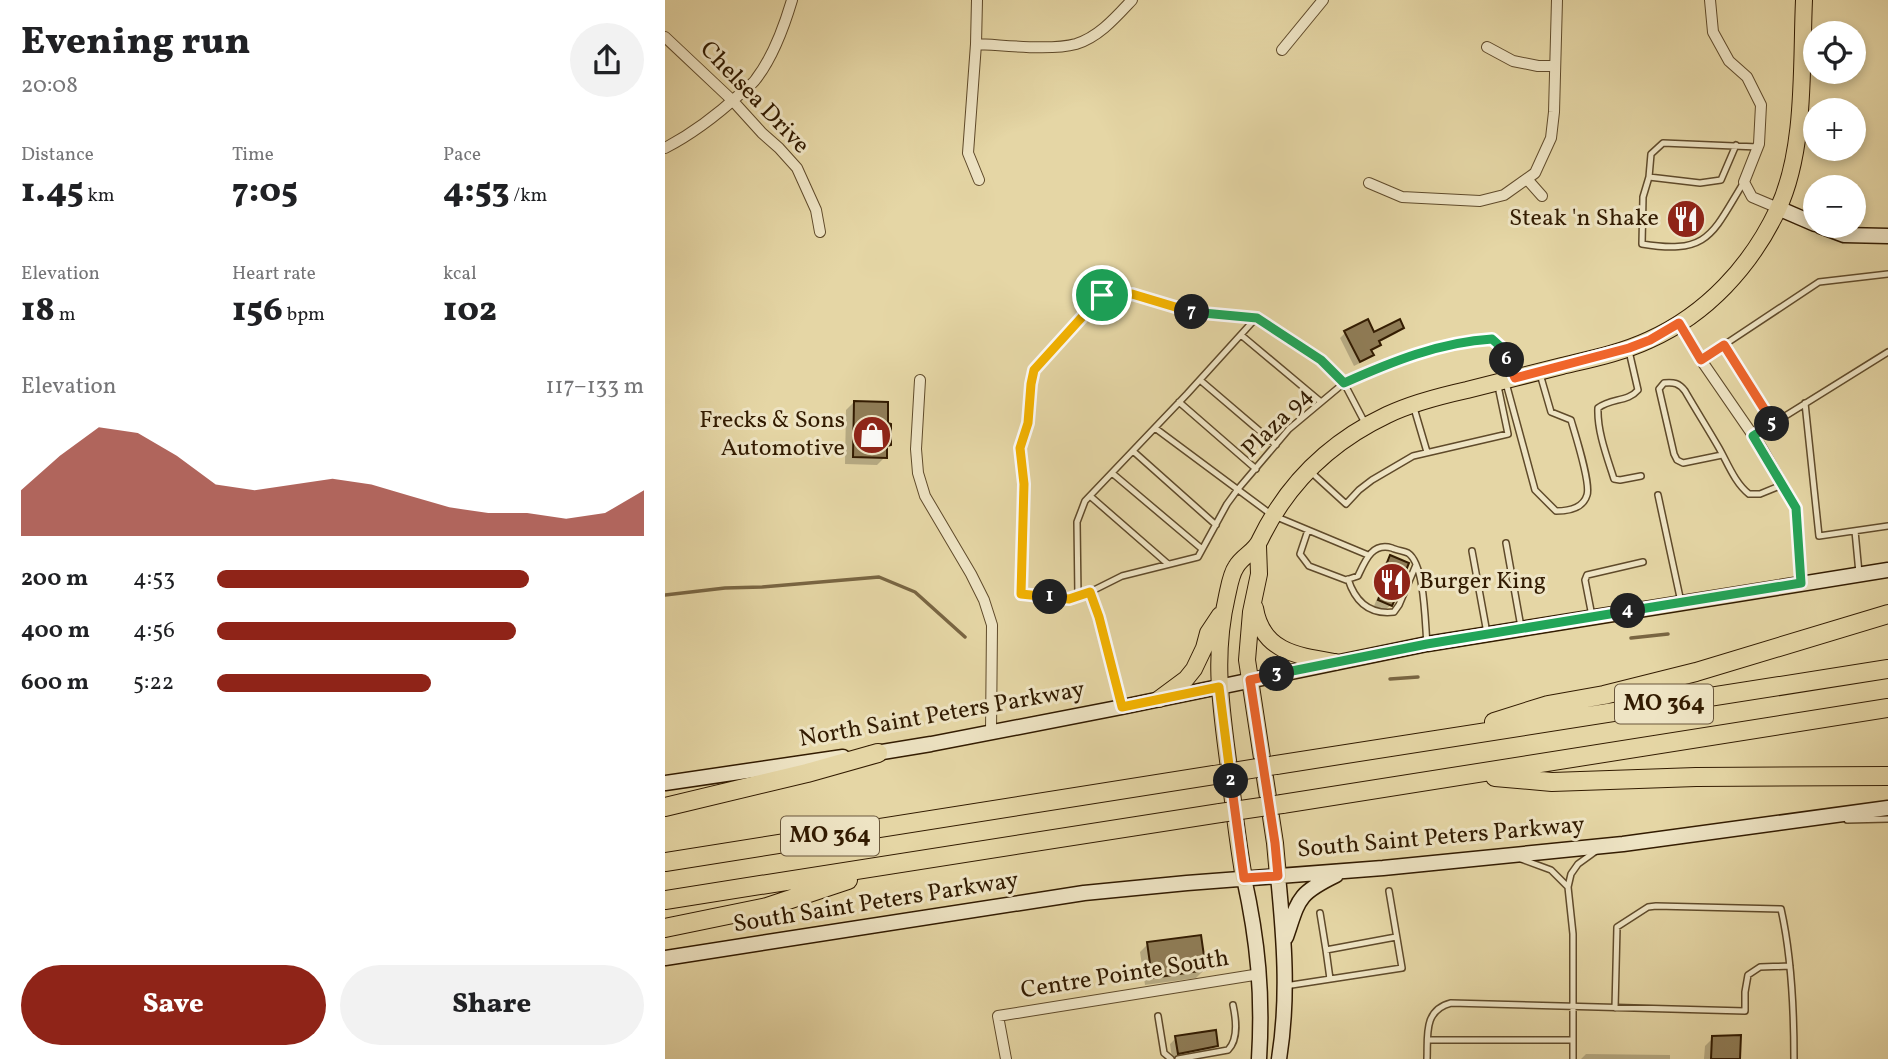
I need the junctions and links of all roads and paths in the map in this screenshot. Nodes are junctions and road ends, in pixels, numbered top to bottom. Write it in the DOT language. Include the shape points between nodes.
graph roads {
  1 [pos="792,0"];
  2 [pos="977,0"];
  3 [pos="1132,0"];
  4 [pos="1323,0"];
  5 [pos="1557,0"];
  6 [pos="1710,0"];
  7 [pos="1804,0"];
  8 [pos="665,37"];
  9 [pos="976,44"];
  10 [pos="1487,47"];
  11 [pos="1282,50"];
  12 [pos="1554,66"];
  13 [pos="733,100"];
  14 [pos="1736,145"];
  15 [pos="1758,147"];
  16 [pos="665,148"];
  17 [pos="1649,177"];
  18 [pos="1527,179"];
  19 [pos="979,180"];
  20 [pos="1744,182"];
  21 [pos="1369,183"];
  22 [pos="1542,196"];
  23 [pos="1778,208"];
  24 [pos="1803,219"];
  25 [pos="820,232"];
  26 [pos="1866,236"];
  27 [pos="1888,236"];
  28 [pos="1888,274"];
  29 [pos="1257,318"];
  30 [pos="1679,323"];
  31 [pos="1241,335"];
  32 [pos="1724,345"];
  33 [pos="1629,348"];
  34 [pos="1888,352"];
  35 [pos="1701,360"];
  36 [pos="1539,372"];
  37 [pos="920,380"];
  38 [pos="1200,380"];
  39 [pos="1506,380"];
  40 [pos="1344,383"];
  41 [pos="1179,402"];
  42 [pos="1321,402"];
  43 [pos="1805,403"];
  44 [pos="1413,405"];
  45 [pos="1773,423"];
  46 [pos="1366,426"];
  47 [pos="1155,428"];
  48 [pos="1753,436"];
  49 [pos="1276,445"];
  50 [pos="1133,451"];
  51 [pos="1427,452"];
  52 [pos="1723,455"];
  53 [pos="1256,469"];
  54 [pos="1308,470"];
  55 [pos="1112,473"];
  56 [pos="1641,476"];
  57 [pos="1782,485"];
  58 [pos="1238,489"];
  59 [pos="1658,495"];
  60 [pos="1090,496"];
  61 [pos="1272,515"];
  62 [pos="1216,525"];
  63 [pos="1888,526"];
  64 [pos="1308,530"];
  65 [pos="1855,531"];
  66 [pos="1506,542"];
  67 [pos="1258,546"];
  68 [pos="1202,549"];
  69 [pos="1472,551"];
  70 [pos="1368,555"];
  71 [pos="1643,562"];
  72 [pos="1168,564"];
  73 [pos="1416,564"];
  74 [pos="1888,570"];
  75 [pos="1859,574"];
  76 [pos="1348,579"];
  77 [pos="1801,583"];
  78 [pos="1090,592"];
  79 [pos="1078,596"];
  80 [pos="1253,597"];
  81 [pos="1681,602"];
  82 [pos="1223,610"];
  83 [pos="1888,614"];
  84 [pos="1592,616"];
  85 [pos="1521,627"];
  86 [pos="1487,633"];
  87 [pos="1427,644"];
  88 [pos="1335,662"];
  89 [pos="1888,669"];
  90 [pos="1250,680"];
  91 [pos="1219,687"];
  92 [pos="1159,699"];
  93 [pos="1122,707"];
  94 [pos="1888,708"];
  95 [pos="991,732"];
  96 [pos="1441,739"];
  97 [pos="878,753"];
  98 [pos="1464,775"];
  99 [pos="1888,776"];
  100 [pos="665,783"];
  101 [pos="665,807"];
  102 [pos="1888,808"];
  103 [pos="1888,819"];
  104 [pos="1809,820"];
  105 [pos="1604,846"];
  106 [pos="1508,855"];
  107 [pos="665,862"];
  108 [pos="896,864"];
  109 [pos="1344,871"];
  110 [pos="1278,876"];
  111 [pos="1244,878"];
  112 [pos="1568,887"];
  113 [pos="1389,891"];
  114 [pos="665,900"];
  115 [pos="1320,913"];
  116 [pos="665,928"];
  117 [pos="1396,937"];
  118 [pos="1284,942"];
  119 [pos="1326,950"];
  120 [pos="665,958"];
  121 [pos="1790,966"];
  122 [pos="1260,974"];
  123 [pos="1329,979"];
  124 [pos="1285,986"];
  125 [pos="1233,1005"];
  126 [pos="1574,1007"];
  127 [pos="1615,1008"];
  128 [pos="1158,1016"];
  129 [pos="1428,1040"];
  130 [pos="1573,1040"];
  131 [pos="1006,1059"];
  132 [pos="1171,1059"];
  133 [pos="1178,1059"];
  134 [pos="1259,1059"];
  135 [pos="1279,1059"];
  136 [pos="1427,1059"];
  137 [pos="1573,1059"];
  138 [pos="1794,1059"];
  1 -- 13 [label="street" via="755,80"];
  2 -- 9 [label="street"];
  3 -- 9 [label="street" via="1107,26 1076,44"];
  4 -- 11 [label="street"];
  5 -- 12 [label="street"];
  6 -- 15 [label="street" via="1713,32 1729,61 1747,77 1761,105"];
  7 -- 23 [label="main road" via="1799,120 1790,173"];
  8 -- 13 [label="street, Chelsea Drive"];
  9 -- 19 [label="street" via="968,153"];
  10 -- 12 [label="street" via="1513,61"];
  12 -- 18 [label="street" via="1551,138 1535,173"];
  13 -- 16 [label="street" via="687,137"];
  13 -- 25 [label="street, Chelsea Drive" via="797,168"];
  14 -- 15 [label="lane"];
  14 -- 17 [label="lane" via="1721,180 1700,183"];
  14 -- 17 [label="lane" via="1663,143 1651,154"];
  15 -- 20 [label="street"];
  17 -- 20 [label="lane" via="1643,197 1642,244 1667,248 1690,247 1710,235"];
  18 -- 21 [label="street" via="1504,195 1480,201 1402,197"];
  18 -- 22 [label="street"];
  20 -- 23 [label="street" via="1752,197"];
  23 -- 24 [label="main road"];
  23 -- 30 [label="main road" via="1758,246 1730,282"];
  26 -- 27 [label="main road"];
  28 -- 32 [label="lane" via="1819,282"];
  29 -- 31 [label="lane"];
  29 -- 40 [label="lane" via="1321,360"];
  29 -- 79 [label="lane" via="1197,314 1132,294 1102,295 1034,370 1020,448 1024,484 1021,594"];
  30 -- 33 [label="main road"];
  30 -- 35 [label="street"];
  31 -- 38 [label="lane"];
  31 -- 42 [label="lane"];
  32 -- 35 [label="lane"];
  32 -- 45 [label="lane"];
  33 -- 36 [label="main road"];
  33 -- 56 [label="lane" via="1638,390 1633,397 1604,404 1598,415 1614,479"];
  34 -- 43 [label="lane"];
  35 -- 48 [label="street"];
  36 -- 39 [label="main road"];
  36 -- 39 [label="lane" via="1551,412 1571,420 1586,479 1588,494 1581,505 1567,511 1556,511 1535,490"];
  37 -- 95 [label="street" via="916,449 922,487 976,582 992,625"];
  38 -- 41 [label="lane"];
  38 -- 49 [label="lane"];
  39 -- 40 [label="lane, Plaza 94" via="1502,348 1492,339 1429,350"];
  39 -- 44 [label="main road"];
  39 -- 51 [label="lane" via="1508,434"];
  40 -- 42 [label="lane, Plaza 94"];
  40 -- 46 [label="lane"];
  41 -- 47 [label="lane"];
  41 -- 53 [label="lane"];
  42 -- 49 [label="lane, Plaza 94"];
  43 -- 45 [label="lane"];
  43 -- 65 [label="lane" via="1818,536"];
  44 -- 46 [label="main road"];
  44 -- 51 [label="lane"];
  45 -- 48 [label="lane"];
  46 -- 54 [label="main road"];
  47 -- 50 [label="lane"];
  47 -- 58 [label="lane, Plaza 94"];
  48 -- 57 [label="street"];
  49 -- 53 [label="lane, Plaza 94"];
  50 -- 55 [label="lane"];
  50 -- 62 [label="lane"];
  51 -- 54 [label="lane" via="1383,473 1346,504"];
  52 -- 52 [label="lane" via="1681,386 1664,383 1661,401 1677,460 1683,463"];
  52 -- 57 [label="lane" via="1749,494"];
  53 -- 58 [label="lane, Plaza 94"];
  54 -- 61 [label="main road"];
  55 -- 60 [label="lane"];
  55 -- 68 [label="lane"];
  57 -- 77 [label="street" via="1796,508"];
  58 -- 61 [label="lane, Plaza 94"];
  58 -- 62 [label="lane, Plaza 94"];
  59 -- 81 [label="lane"];
  60 -- 72 [label="lane"];
  60 -- 79 [label="lane" via="1077,522"];
  61 -- 64 [label="lane, Plaza 94"];
  61 -- 67 [label="main road"];
  62 -- 68 [label="lane, Plaza 94"];
  63 -- 65 [label="lane"];
  64 -- 70 [label="lane, Plaza 94"];
  64 -- 76 [label="lane" via="1300,554 1309,566"];
  65 -- 75 [label="lane"];
  66 -- 85 [label="lane"];
  67 -- 80 [label="main road" via="1259,574"];
  67 -- 82 [label="main road" via="1236,566"];
  68 -- 72 [label="lane" via="1198,557"];
  69 -- 86 [label="lane"];
  70 -- 73 [label="lane" via="1387,547 1408,553"];
  70 -- 76 [label="lane" via="1358,576"];
  71 -- 84 [label="lane" via="1587,575"];
  72 -- 78 [label="lane" via="1122,576"];
  73 -- 76 [label="lane" via="1394,612 1377,612 1360,602"];
  73 -- 87 [label="lane"];
  74 -- 75 [label="main road, North Saint Peters Parkway"];
  75 -- 77 [label="main road, North Saint Peters Parkway"];
  77 -- 81 [label="main road, North Saint Peters Parkway"];
  78 -- 79 [label="lane"];
  78 -- 93 [label="lane"];
  80 -- 88 [label="main road" via="1257,618 1270,641 1294,654"];
  80 -- 90 [label="main road" via="1247,660"];
  81 -- 84 [label="main road, North Saint Peters Parkway"];
  82 -- 91 [label="main road"];
  82 -- 92 [label="main road" via="1194,669"];
  83 -- 96 [label="highway" via="1696,673 1548,705"];
  84 -- 85 [label="main road, North Saint Peters Parkway"];
  85 -- 86 [label="main road, North Saint Peters Parkway"];
  86 -- 87 [label="main road, North Saint Peters Parkway"];
  87 -- 88 [label="main road, North Saint Peters Parkway"];
  88 -- 90 [label="main road, North Saint Peters Parkway"];
  89 -- 96 [label="highway, MO 364"];
  90 -- 91 [label="main road, North Saint Peters Parkway"];
  90 -- 110 [label="main road"];
  91 -- 92 [label="main road, North Saint Peters Parkway"];
  91 -- 111 [label="main road"];
  92 -- 93 [label="main road, North Saint Peters Parkway"];
  93 -- 95 [label="main road, North Saint Peters Parkway"];
  94 -- 98 [label="highway, MO 364"];
  95 -- 97 [label="main road, North Saint Peters Parkway"];
  96 -- 107 [label="highway, MO 364, bridge"];
  97 -- 100 [label="main road, North Saint Peters Parkway"];
  97 -- 101 [label="highway"];
  98 -- 99 [label="highway" via="1552,782"];
  98 -- 108 [label="highway, MO 364, bridge"];
  102 -- 104 [label="main road, South Saint Peters Parkway"];
  103 -- 104 [label="lane"];
  104 -- 105 [label="main road, South Saint Peters Parkway"];
  105 -- 106 [label="main road, South Saint Peters Parkway"];
  105 -- 112 [label="lane" via="1578,864"];
  106 -- 109 [label="main road, South Saint Peters Parkway"];
  106 -- 112 [label="lane" via="1552,870"];
  108 -- 114 [label="highway, MO 364"];
  108 -- 116 [label="highway" via="767,907"];
  109 -- 110 [label="main road, South Saint Peters Parkway"];
  109 -- 118 [label="main road" via="1301,896"];
  110 -- 111 [label="main road, South Saint Peters Parkway"];
  110 -- 118 [label="main road"];
  111 -- 120 [label="main road, South Saint Peters Parkway" via="1084,893"];
  111 -- 122 [label="main road"];
  112 -- 126 [label="lane"];
  113 -- 117 [label="lane"];
  115 -- 119 [label="lane"];
  117 -- 119 [label="lane"];
  117 -- 123 [label="lane" via="1402,968"];
  118 -- 124 [label="main road"];
  119 -- 123 [label="lane"];
  121 -- 127 [label="lane" via="1760,967 1748,975 1745,1011"];
  121 -- 127 [label="lane" via="1781,909 1649,907 1617,928"];
  121 -- 138 [label="lane"];
  122 -- 131 [label="street, Centre Pointe South" via="998,1016"];
  122 -- 134 [label="main road"];
  123 -- 124 [label="lane"];
  124 -- 135 [label="main road"];
  125 -- 133 [label="lane" via="1232,1045 1222,1052"];
  126 -- 127 [label="lane"];
  126 -- 129 [label="lane" via="1451,1003 1433,1015"];
  126 -- 130 [label="lane"];
  128 -- 132 [label="lane" via="1164,1053"];
  129 -- 130 [label="lane"];
  129 -- 136 [label="lane"];
  130 -- 137 [label="lane"];
}
